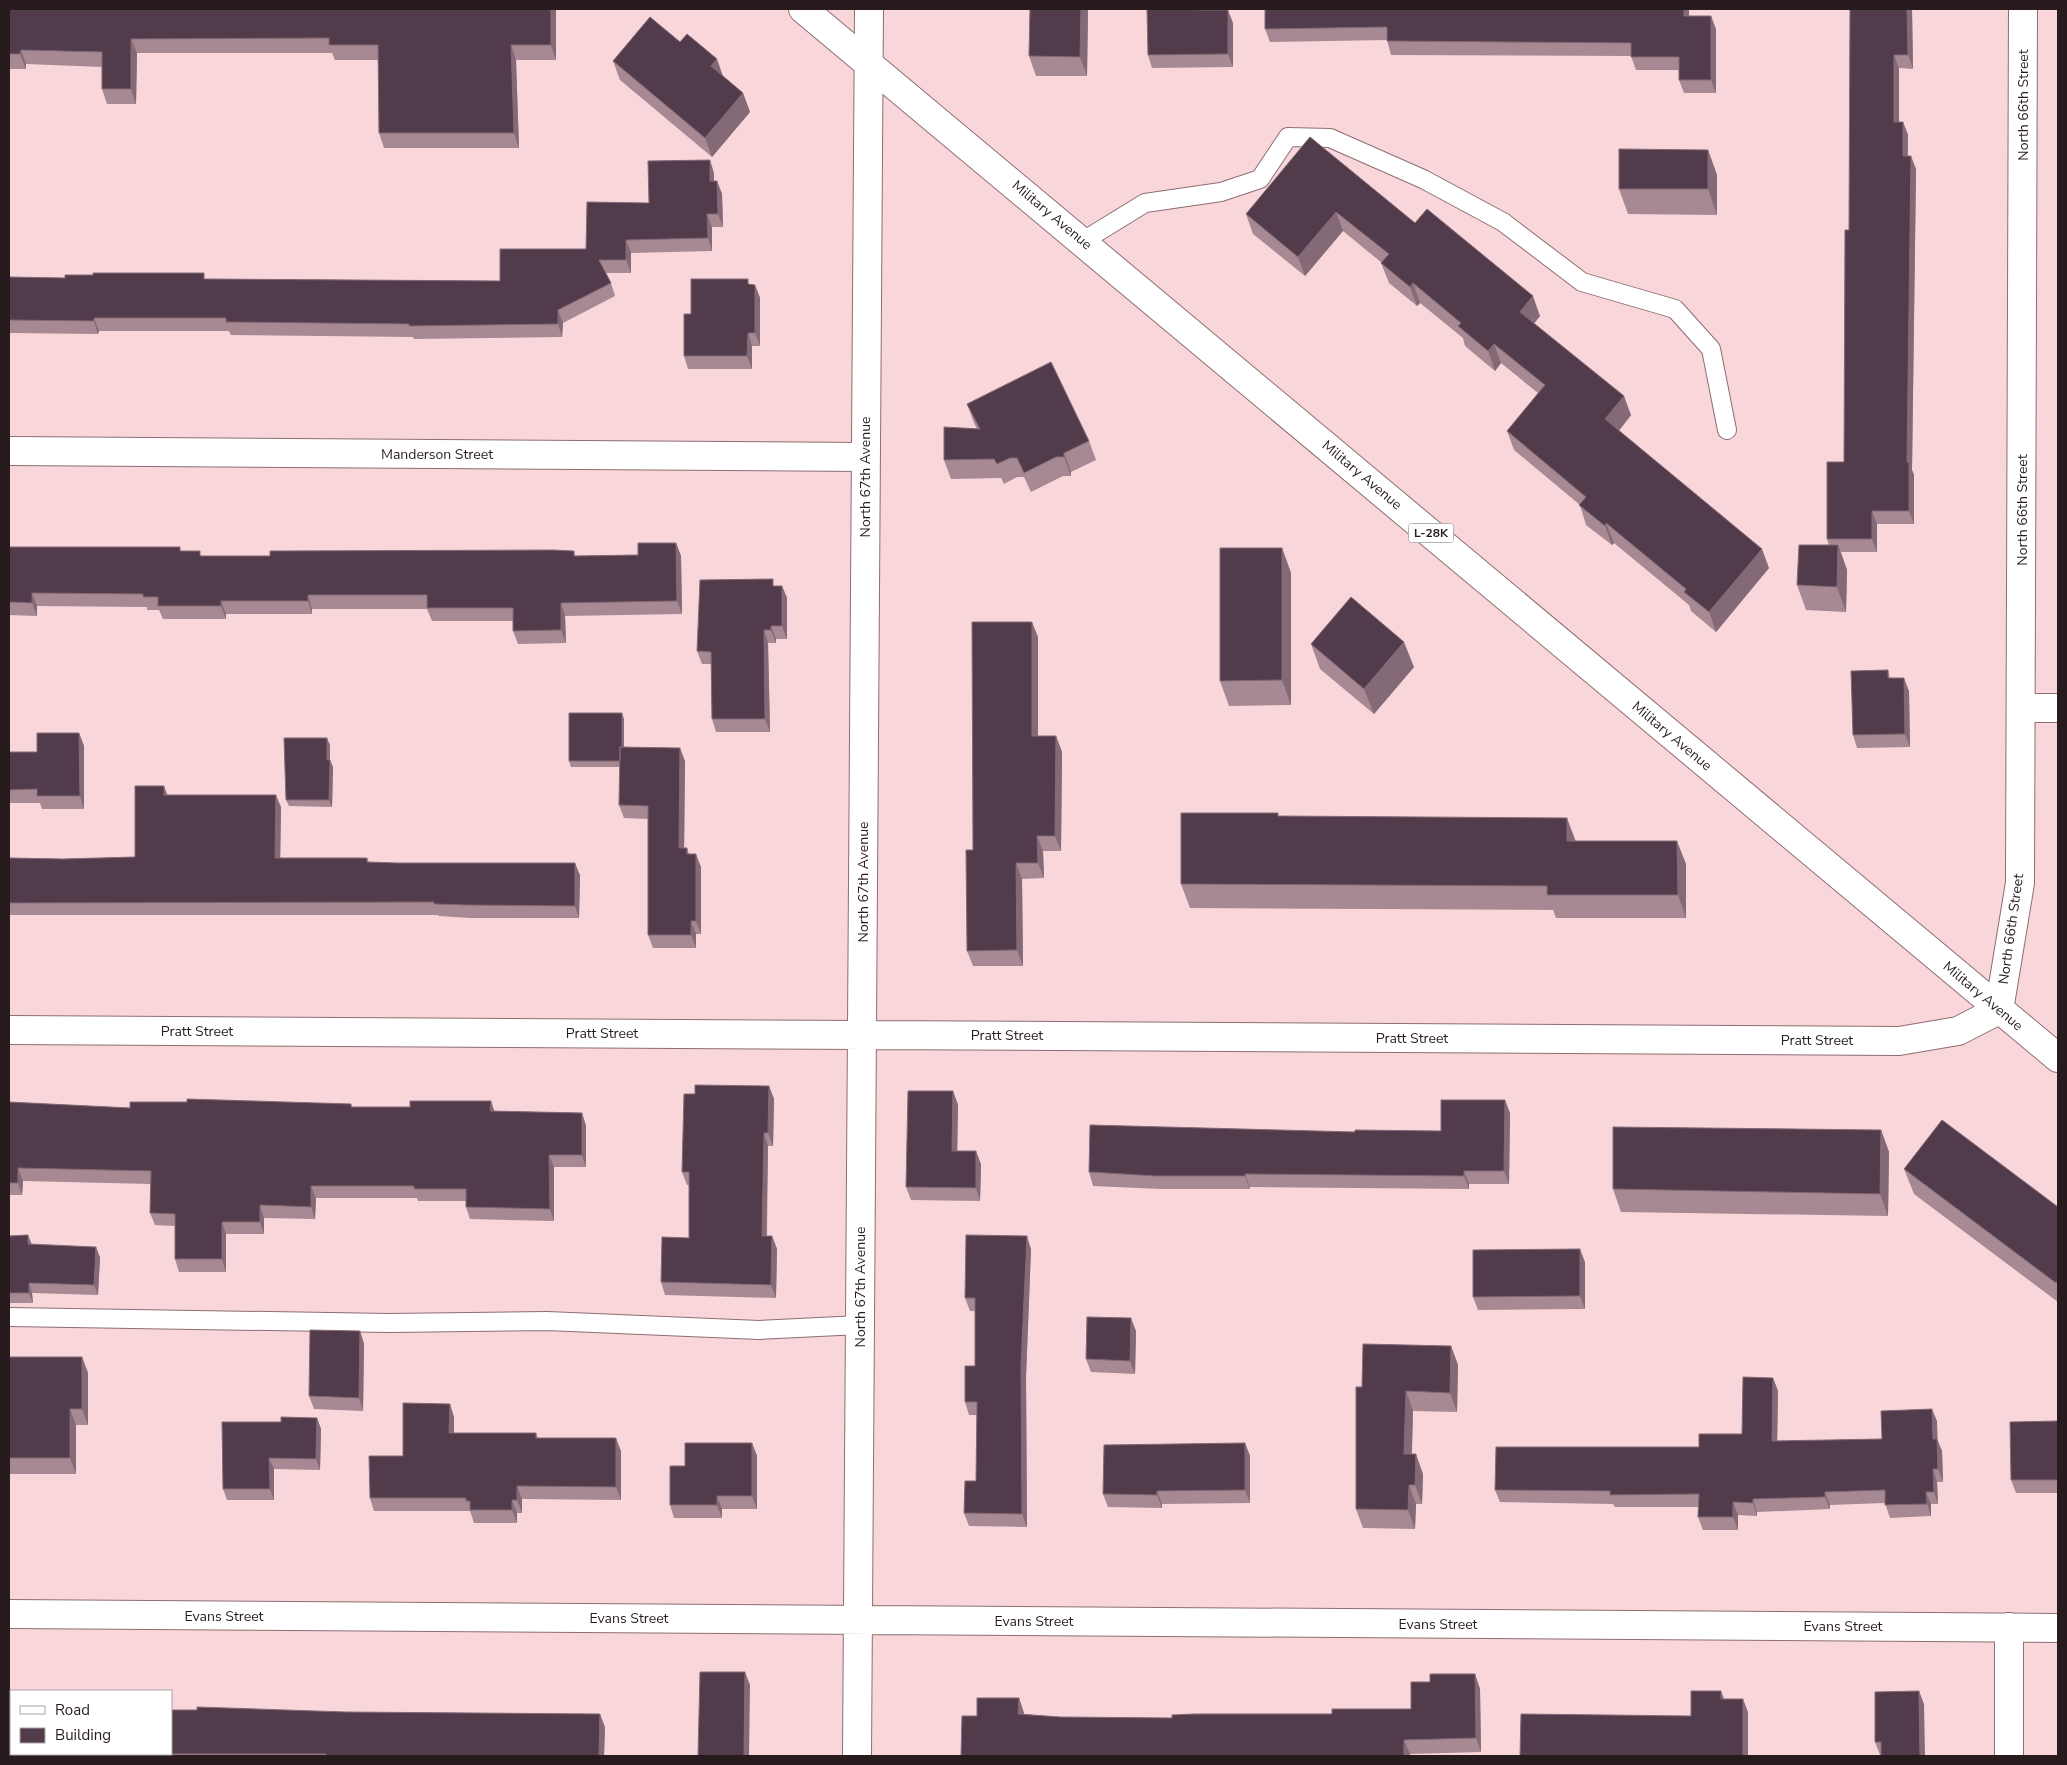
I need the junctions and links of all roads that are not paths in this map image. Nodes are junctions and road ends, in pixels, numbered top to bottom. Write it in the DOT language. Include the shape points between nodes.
graph roads {
  1 [pos="804,9"];
  2 [pos="869,9"];
  3 [pos="2023,9"];
  4 [pos="870,65"];
  5 [pos="1083,241"];
  6 [pos="1727,430"];
  7 [pos="9,451"];
  8 [pos="864,457"];
  9 [pos="2021,708"];
  10 [pos="2058,708"];
  11 [pos="1999,1010"];
  12 [pos="9,1030"];
  13 [pos="862,1034"];
  14 [pos="2058,1058"];
  15 [pos="9,1317"];
  16 [pos="860,1325"];
  17 [pos="9,1614"];
  18 [pos="858,1620"];
  19 [pos="2009,1627"];
  20 [pos="2058,1628"];
  21 [pos="857,1756"];
  22 [pos="2009,1756"];
  1 -- 4 [label="street, Military Avenue / L-28K"];
  2 -- 4 [label="street, North 67th Avenue"];
  3 -- 9 [label="street, North 66th Street"];
  4 -- 5 [label="street, Military Avenue / L-28K"];
  4 -- 8 [label="street, North 67th Avenue"];
  5 -- 6 [label="lane" via="1145,203 1221,192 1260,179 1288,137 1330,138 1423,180 1503,222 1582,282 1675,309 1711,349"];
  5 -- 11 [label="street, Military Avenue / L-28K"];
  7 -- 8 [label="street, Manderson Street"];
  8 -- 13 [label="street, North 67th Avenue"];
  9 -- 10 [label="street"];
  9 -- 11 [label="street, North 66th Street" via="2020,883"];
  11 -- 13 [label="street, Pratt Street" via="1958,1031 1899,1041"];
  11 -- 14 [label="street, Military Avenue / L-28K"];
  12 -- 13 [label="street, Pratt Street"];
  13 -- 16 [label="street, North 67th Avenue"];
  15 -- 16 [label="lane" via="389,1323 547,1321 759,1330"];
  16 -- 18 [label="street, North 67th Avenue"];
  17 -- 18 [label="street, Evans Street"];
  18 -- 19 [label="street, Evans Street"];
  18 -- 21 [label="street, North 67th Avenue"];
  19 -- 20 [label="street, Evans Street"];
  19 -- 22 [label="street"];
}
